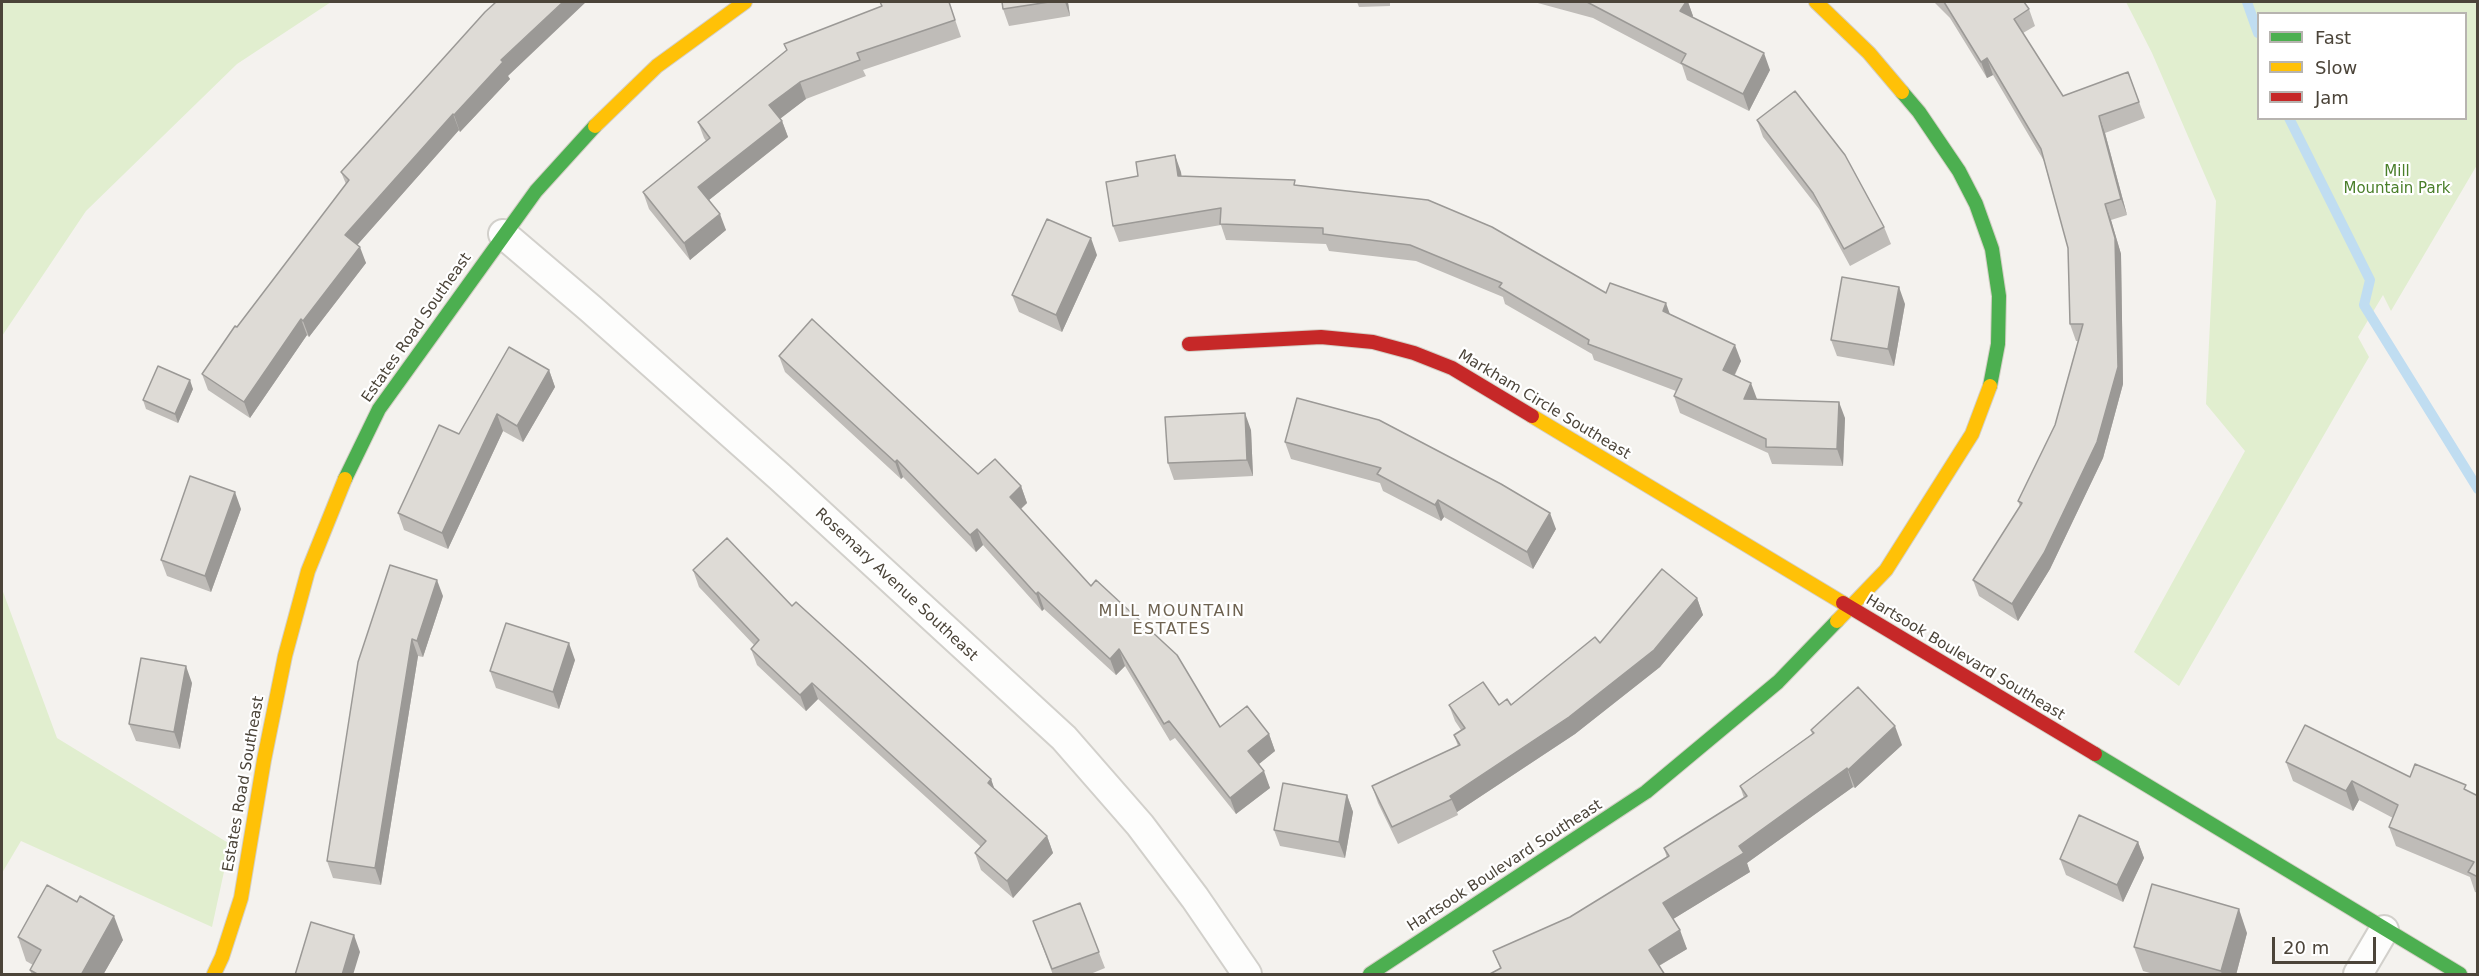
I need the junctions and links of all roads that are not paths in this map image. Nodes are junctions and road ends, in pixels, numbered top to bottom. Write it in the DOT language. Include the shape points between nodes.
graph roads {
  1 [pos="745,2"];
  2 [pos="1816,2"];
  3 [pos="503,234"];
  4 [pos="1189,344"];
  5 [pos="1850,607"];
  6 [pos="2384,930"];
  7 [pos="214,975"];
  8 [pos="1247,975"];
  9 [pos="1370,975"];
  10 [pos="2358,975"];
  11 [pos="2460,975"];
  1 -- 3 [label="street, Estates Road Southeast" via="657,66 606,113"];
  2 -- 5 [label="street" via="1869,53 1918,112 1959,171 1992,249 1999,296 1994,367 1972,434 1886,570"];
  3 -- 7 [label="street, Estates Road Southeast" via="379,409 336,498 308,571 285,656 241,898"];
  3 -- 8 [label="street, Rosemary Avenue Southeast" via="780,477 1065,738 1140,825"];
  4 -- 5 [label="street, Markham Circle Southeast" via="1321,337 1373,342 1452,368"];
  5 -- 6 [label="street, Hartsook Boulevard Southeast"];
  5 -- 9 [label="street, Hartsook Boulevard Southeast" via="1778,681 1646,792"];
  6 -- 10 [label="street"];
  6 -- 11 [label="street, Hartsook Boulevard Southeast"];
}
